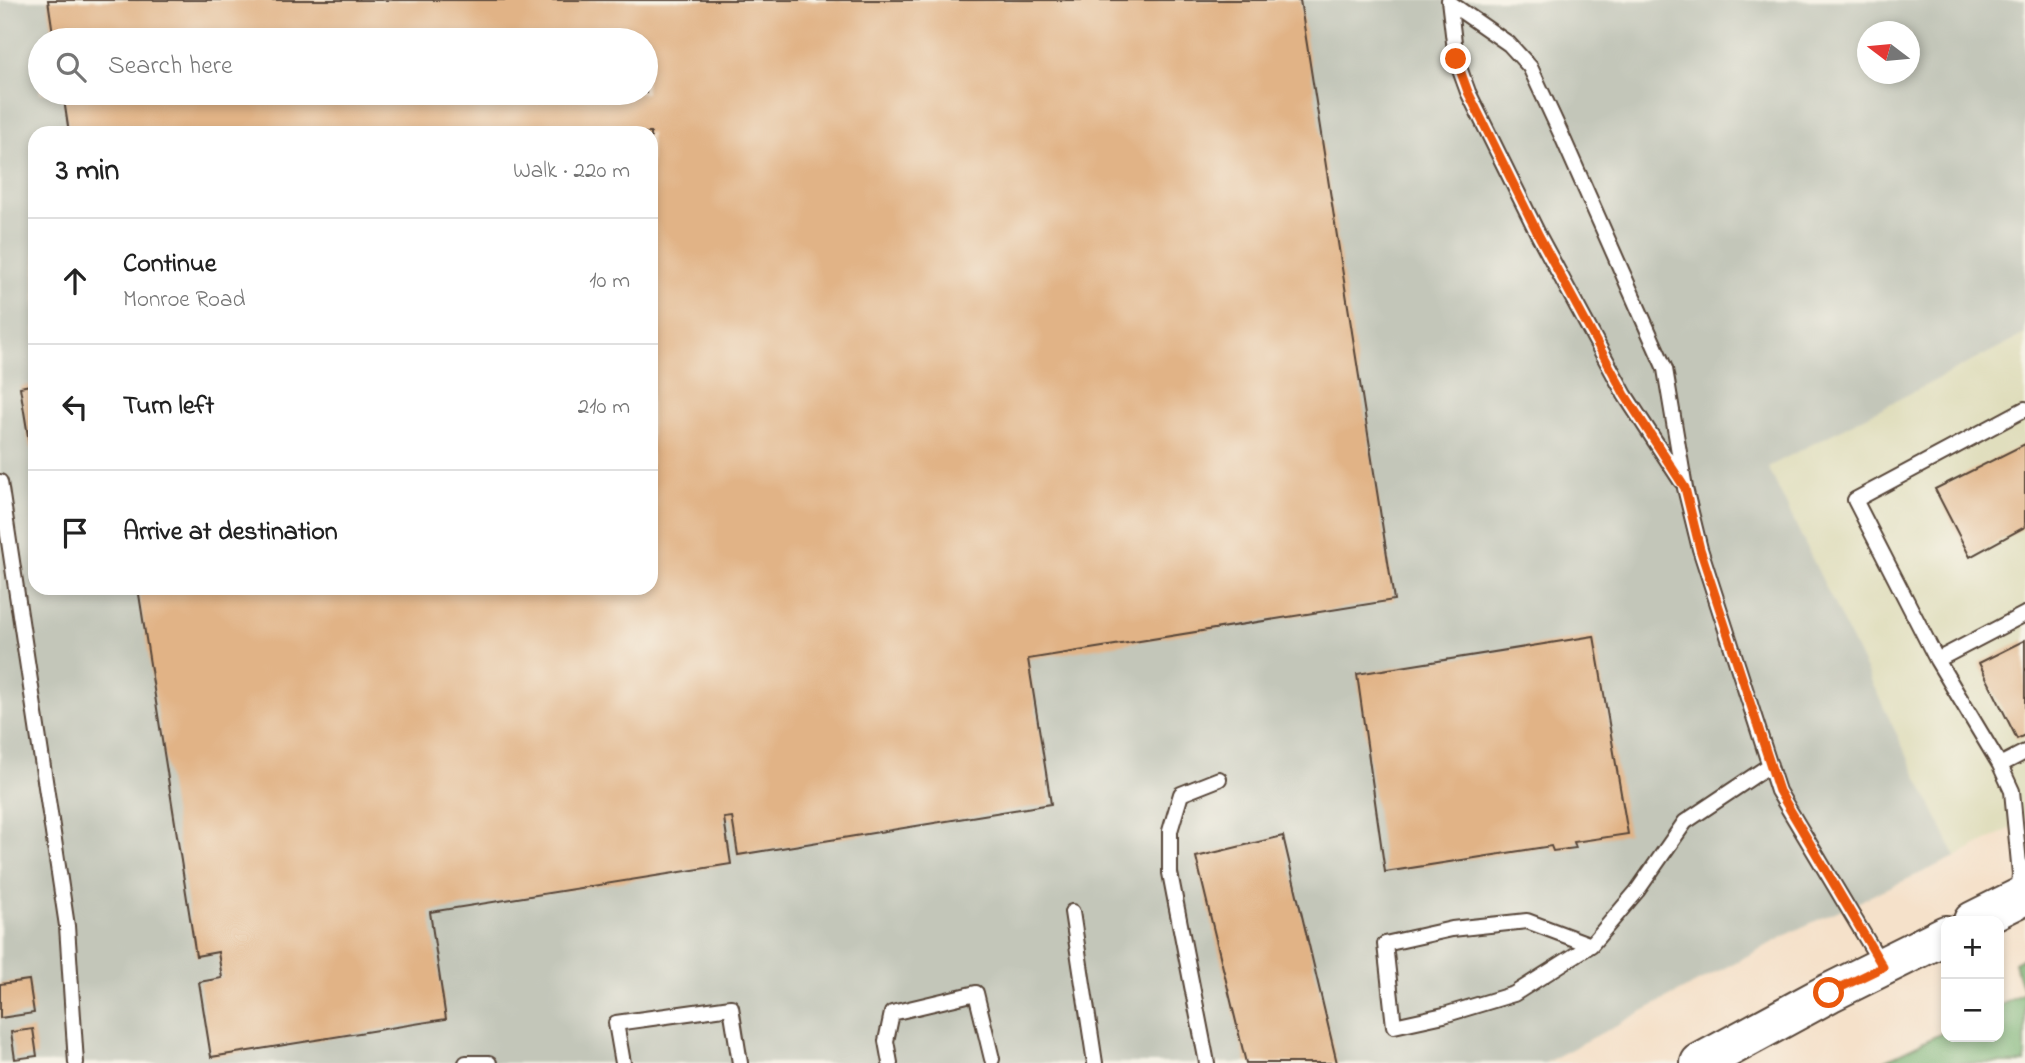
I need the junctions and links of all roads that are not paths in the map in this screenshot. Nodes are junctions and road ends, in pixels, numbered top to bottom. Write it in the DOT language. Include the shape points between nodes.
graph roads {
  1 [pos="1450,1"];
  2 [pos="2025,409"];
  3 [pos="0,482"];
  4 [pos="1685,488"];
  5 [pos="2025,614"];
  6 [pos="1937,660"];
  7 [pos="2025,752"];
  8 [pos="1770,765"];
  9 [pos="2000,765"];
  10 [pos="1219,779"];
  11 [pos="2019,792"];
  12 [pos="2021,897"];
  13 [pos="1072,912"];
  14 [pos="1983,916"];
  15 [pos="1941,938"];
  16 [pos="1591,945"];
  17 [pos="1883,967"];
  18 [pos="992,1059"];
  19 [pos="76,1063"];
  20 [pos="466,1063"];
  21 [pos="489,1063"];
  22 [pos="623,1063"];
  23 [pos="740,1063"];
  24 [pos="890,1063"];
  25 [pos="1095,1063"];
  26 [pos="1208,1063"];
  27 [pos="1700,1063"];
  1 -- 4 [label="lane" via="1456,59 1473,102 1625,395"];
  1 -- 4 [label="lane" via="1509,44 1530,67 1665,369"];
  2 -- 6 [label="lane" via="1855,500"];
  3 -- 19 [label="lane" via="67,926"];
  4 -- 8 [label="lane" via="1700,549"];
  5 -- 6 [label="lane"];
  6 -- 9 [label="lane"];
  7 -- 9 [label="lane"];
  8 -- 16 [label="lane" via="1685,822 1637,891"];
  8 -- 17 [label="lane" via="1779,791"];
  9 -- 11 [label="lane"];
  10 -- 26 [label="lane" via="1181,794 1170,831 1170,873"];
  11 -- 12 [label="lane"];
  12 -- 14 [label="main road"];
  13 -- 25 [label="lane"];
  15 -- 17 [label="main road"];
  16 -- 16 [label="lane" via="1514,994 1394,1026 1385,944 1452,929 1527,921"];
  17 -- 27 [label="main road"];
  18 -- 24 [label="lane" via="975,993 892,1013 886,1041"];
  20 -- 21 [label="lane"];
  22 -- 23 [label="lane" via="616,1023 731,1006"];
}
